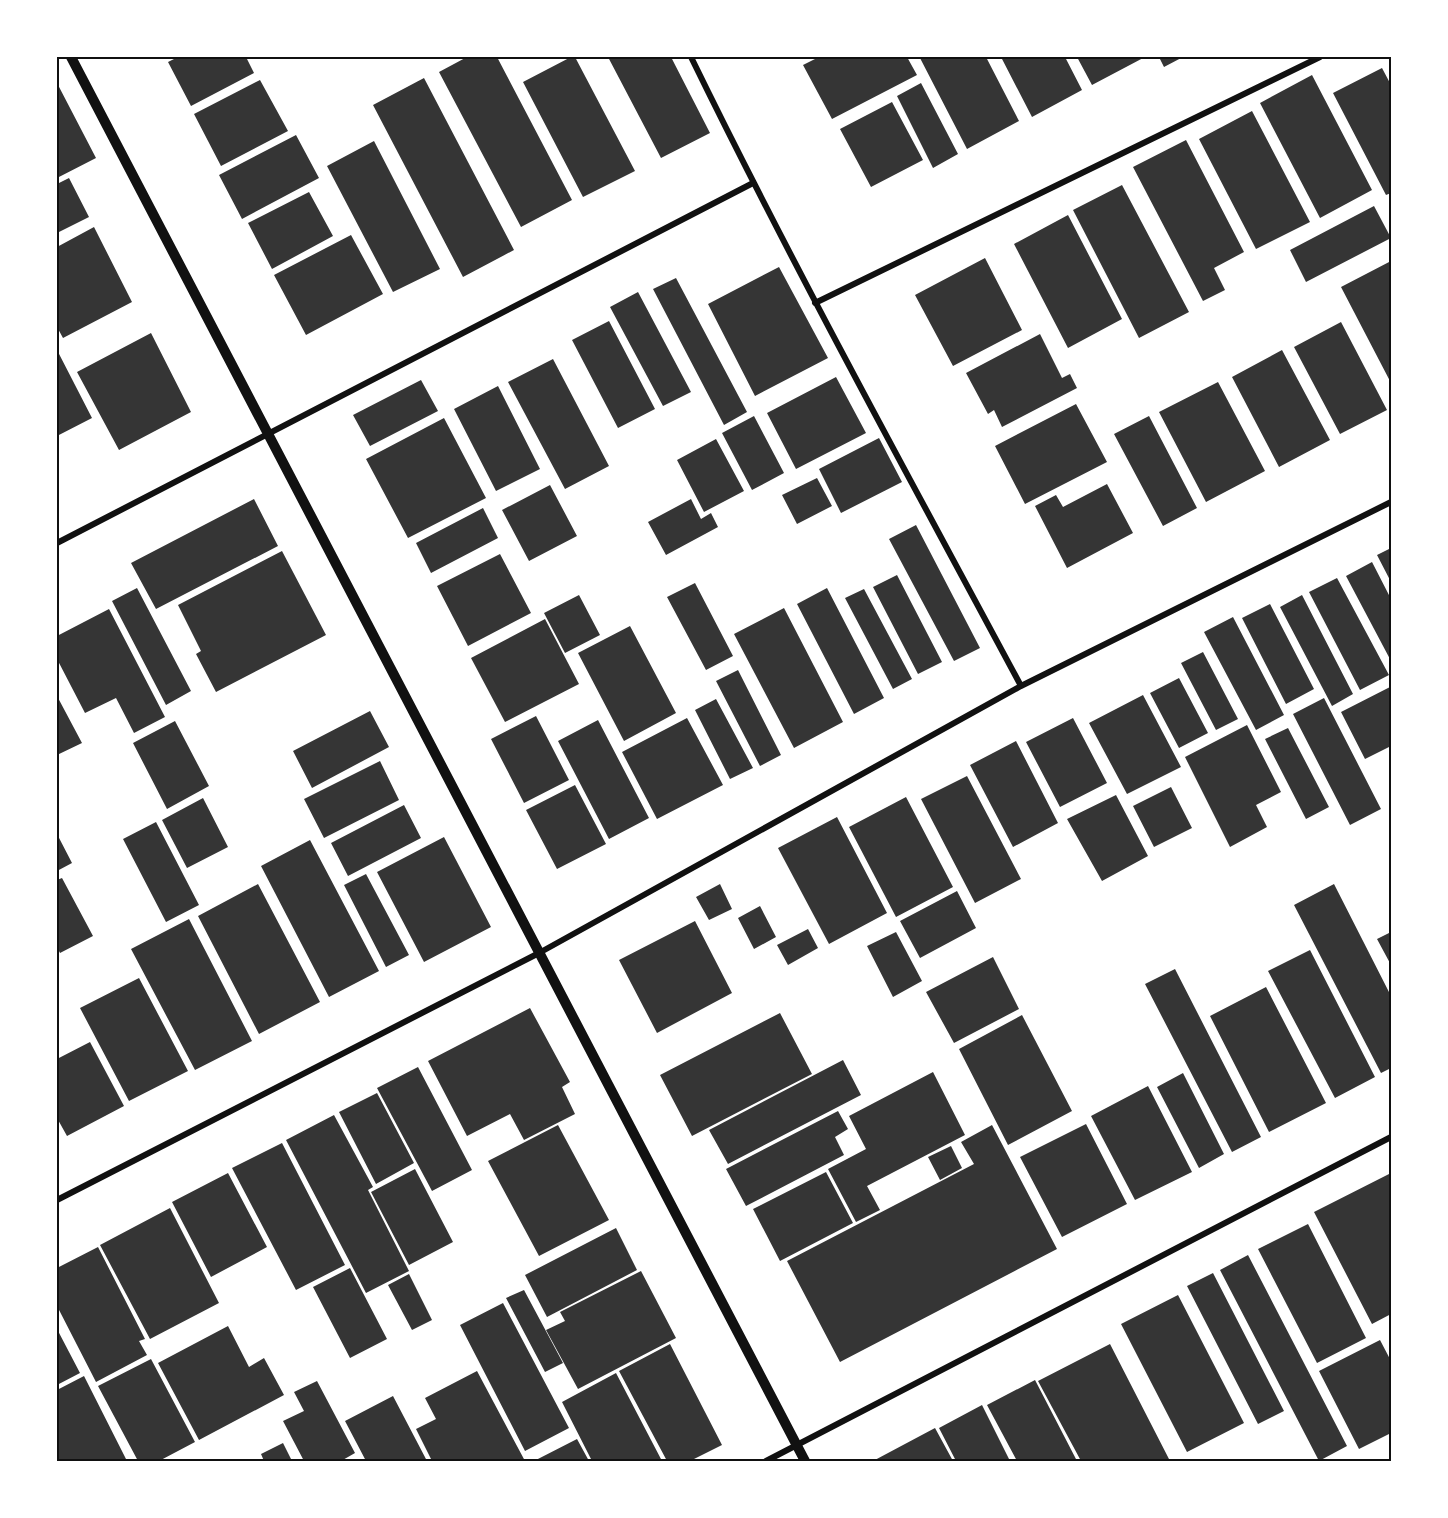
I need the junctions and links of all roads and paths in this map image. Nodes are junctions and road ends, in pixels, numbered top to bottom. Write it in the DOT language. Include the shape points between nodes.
graph roads {
  1 [pos="71,57"];
  2 [pos="691,57"];
  3 [pos="1320,57"];
  4 [pos="753,183"];
  5 [pos="815,303"];
  6 [pos="268,434"];
  7 [pos="1391,502"];
  8 [pos="57,543"];
  9 [pos="1021,686"];
  10 [pos="539,952"];
  11 [pos="1391,1137"];
  12 [pos="57,1200"];
  13 [pos="796,1445"];
  14 [pos="766,1461"];
  15 [pos="805,1461"];
  1 -- 6 [label="street"];
  2 -- 4 [label="street"];
  3 -- 5 [label="street"];
  4 -- 5 [label="street"];
  4 -- 6 [label="street"];
  5 -- 9 [label="street"];
  6 -- 8 [label="street"];
  6 -- 10 [label="street"];
  7 -- 9 [label="street"];
  9 -- 10 [label="street"];
  10 -- 12 [label="street"];
  10 -- 13 [label="street"];
  11 -- 13 [label="street"];
  13 -- 14 [label="street"];
  13 -- 15 [label="street"];
}
